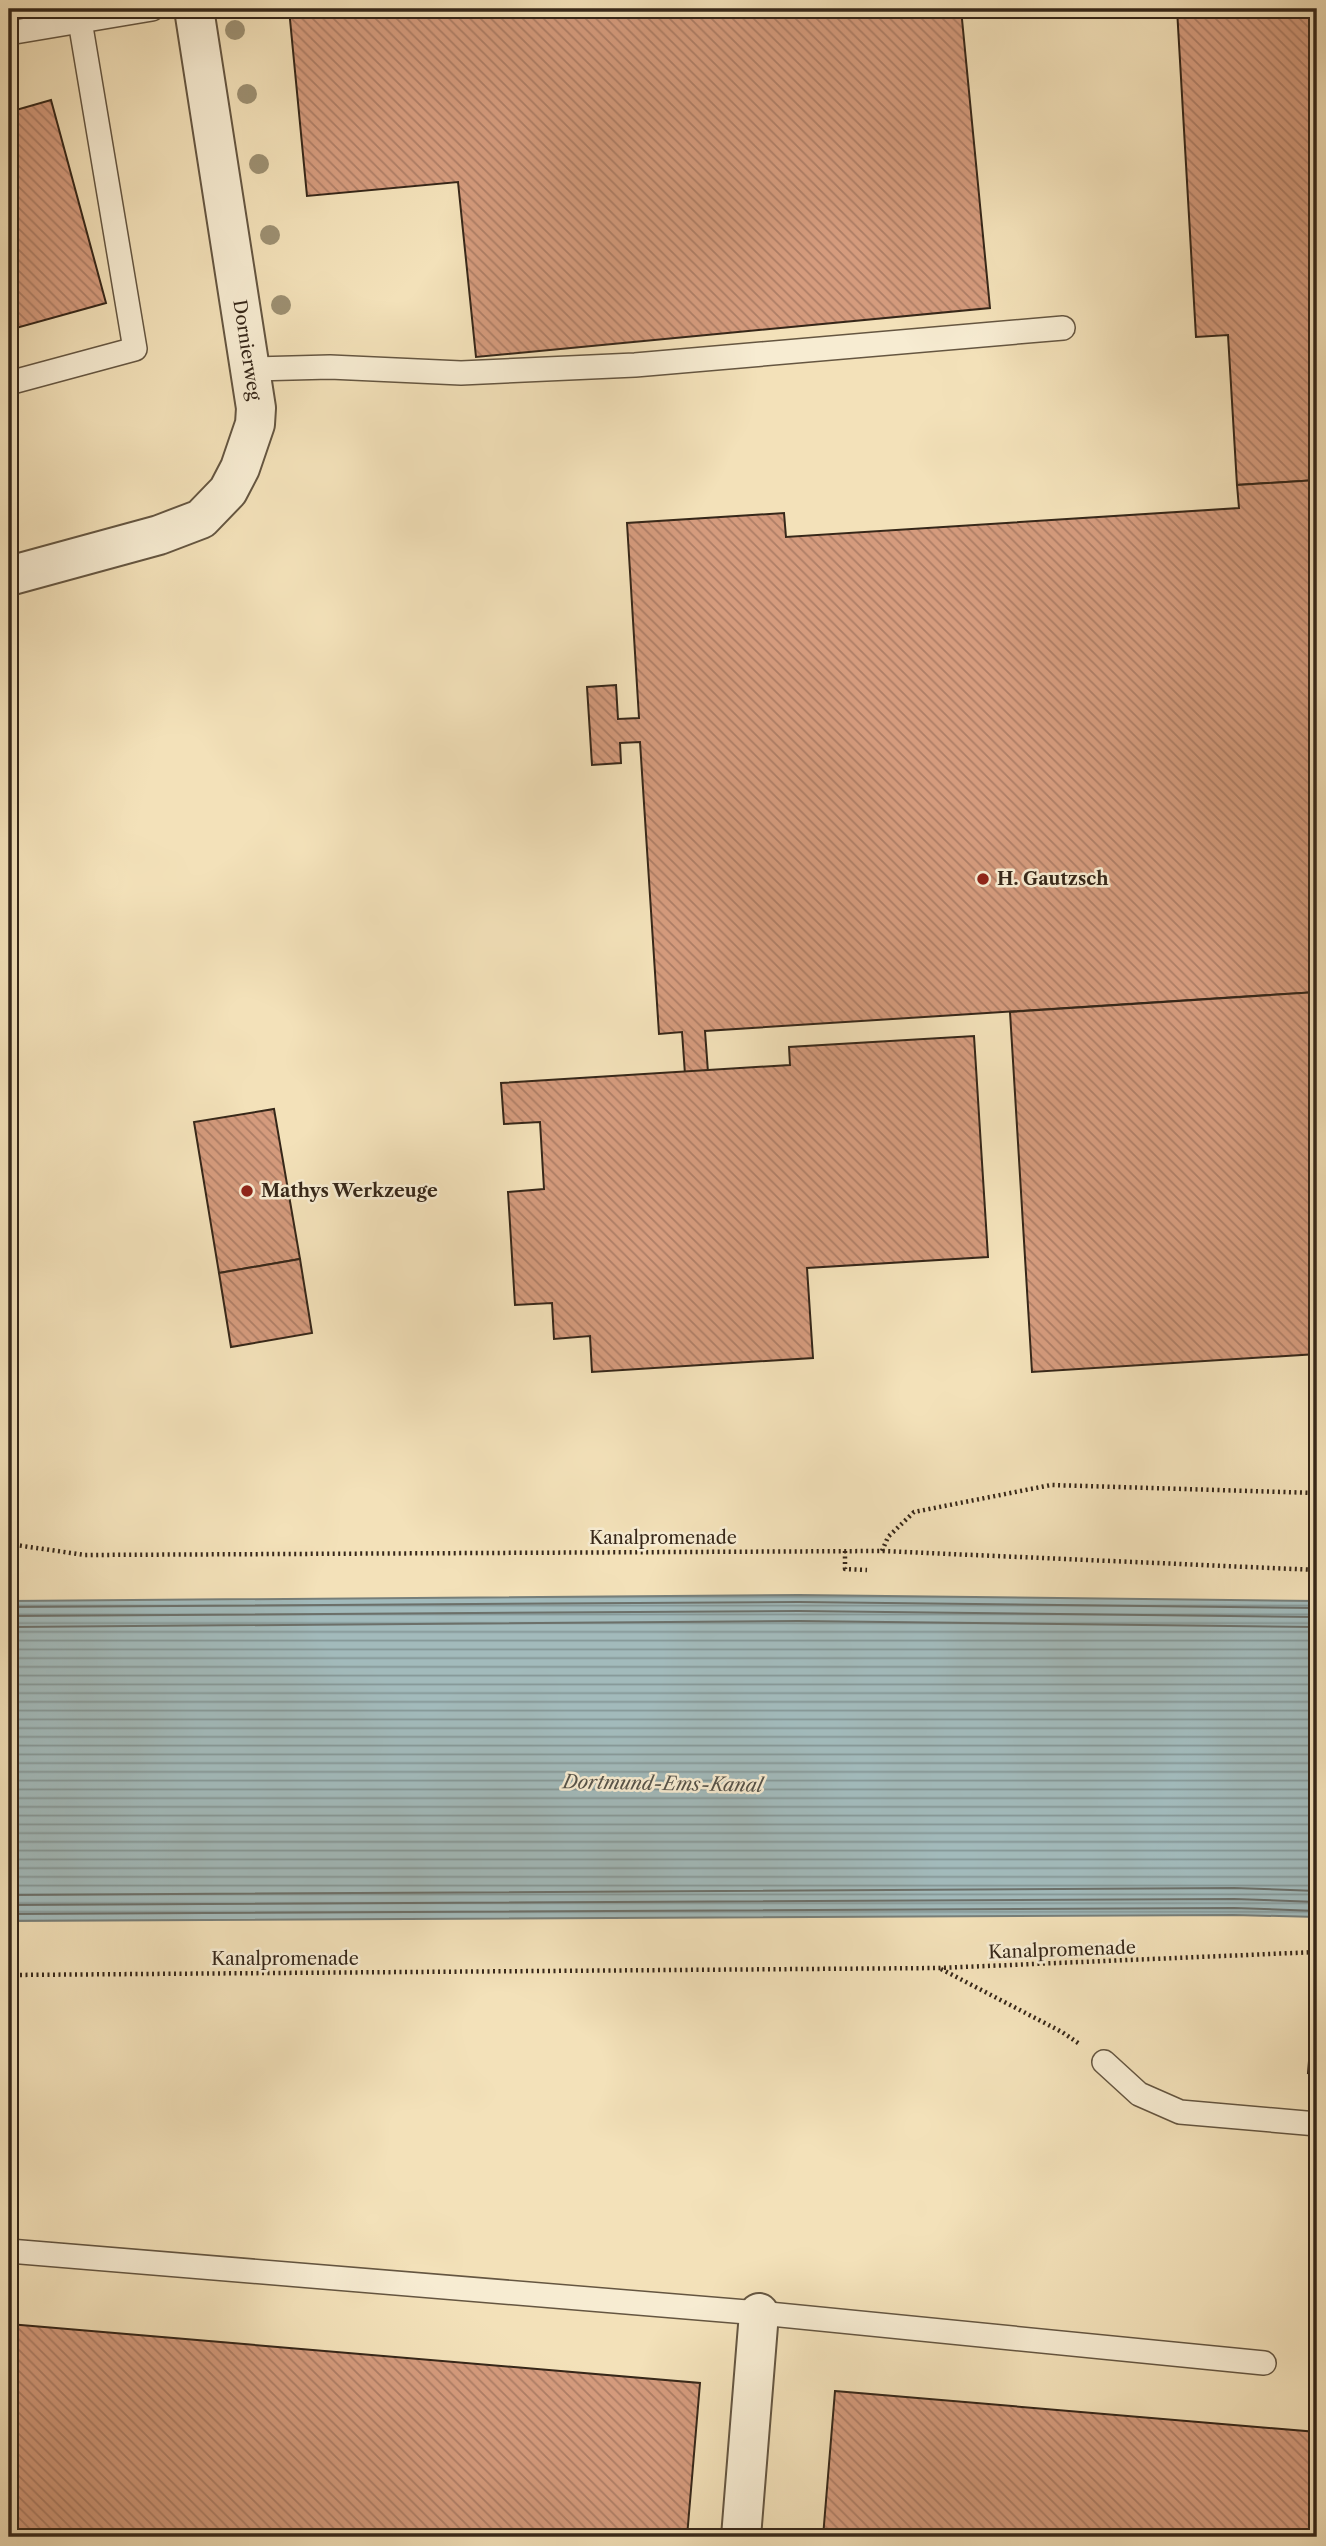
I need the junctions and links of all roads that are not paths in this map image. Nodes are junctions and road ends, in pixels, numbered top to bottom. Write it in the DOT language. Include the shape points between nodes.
graph roads {
  1 [pos="152,9"];
  2 [pos="194,9"];
  3 [pos="80,21"];
  4 [pos="9,33"];
  5 [pos="1063,328"];
  6 [pos="251,369"];
  7 [pos="9,383"];
  8 [pos="9,576"];
  9 [pos="1104,2062"];
  10 [pos="1317,2124"];
  11 [pos="9,2251"];
  12 [pos="760,2313"];
  13 [pos="1264,2363"];
  14 [pos="741,2537"];
  1 -- 3 [label="lane"];
  2 -- 6 [label="street, Dornierweg"];
  3 -- 4 [label="lane"];
  3 -- 7 [label="lane" via="135,349"];
  5 -- 6 [label="lane" via="608,366 461,373 330,367"];
  6 -- 8 [label="street, Dornierweg" via="256,408 250,444 228,491 201,519"];
  9 -- 10 [label="lane" via="1139,2094 1180,2112"];
  11 -- 12 [label="lane"];
  12 -- 13 [label="lane"];
  12 -- 14 [label="street"];
}
